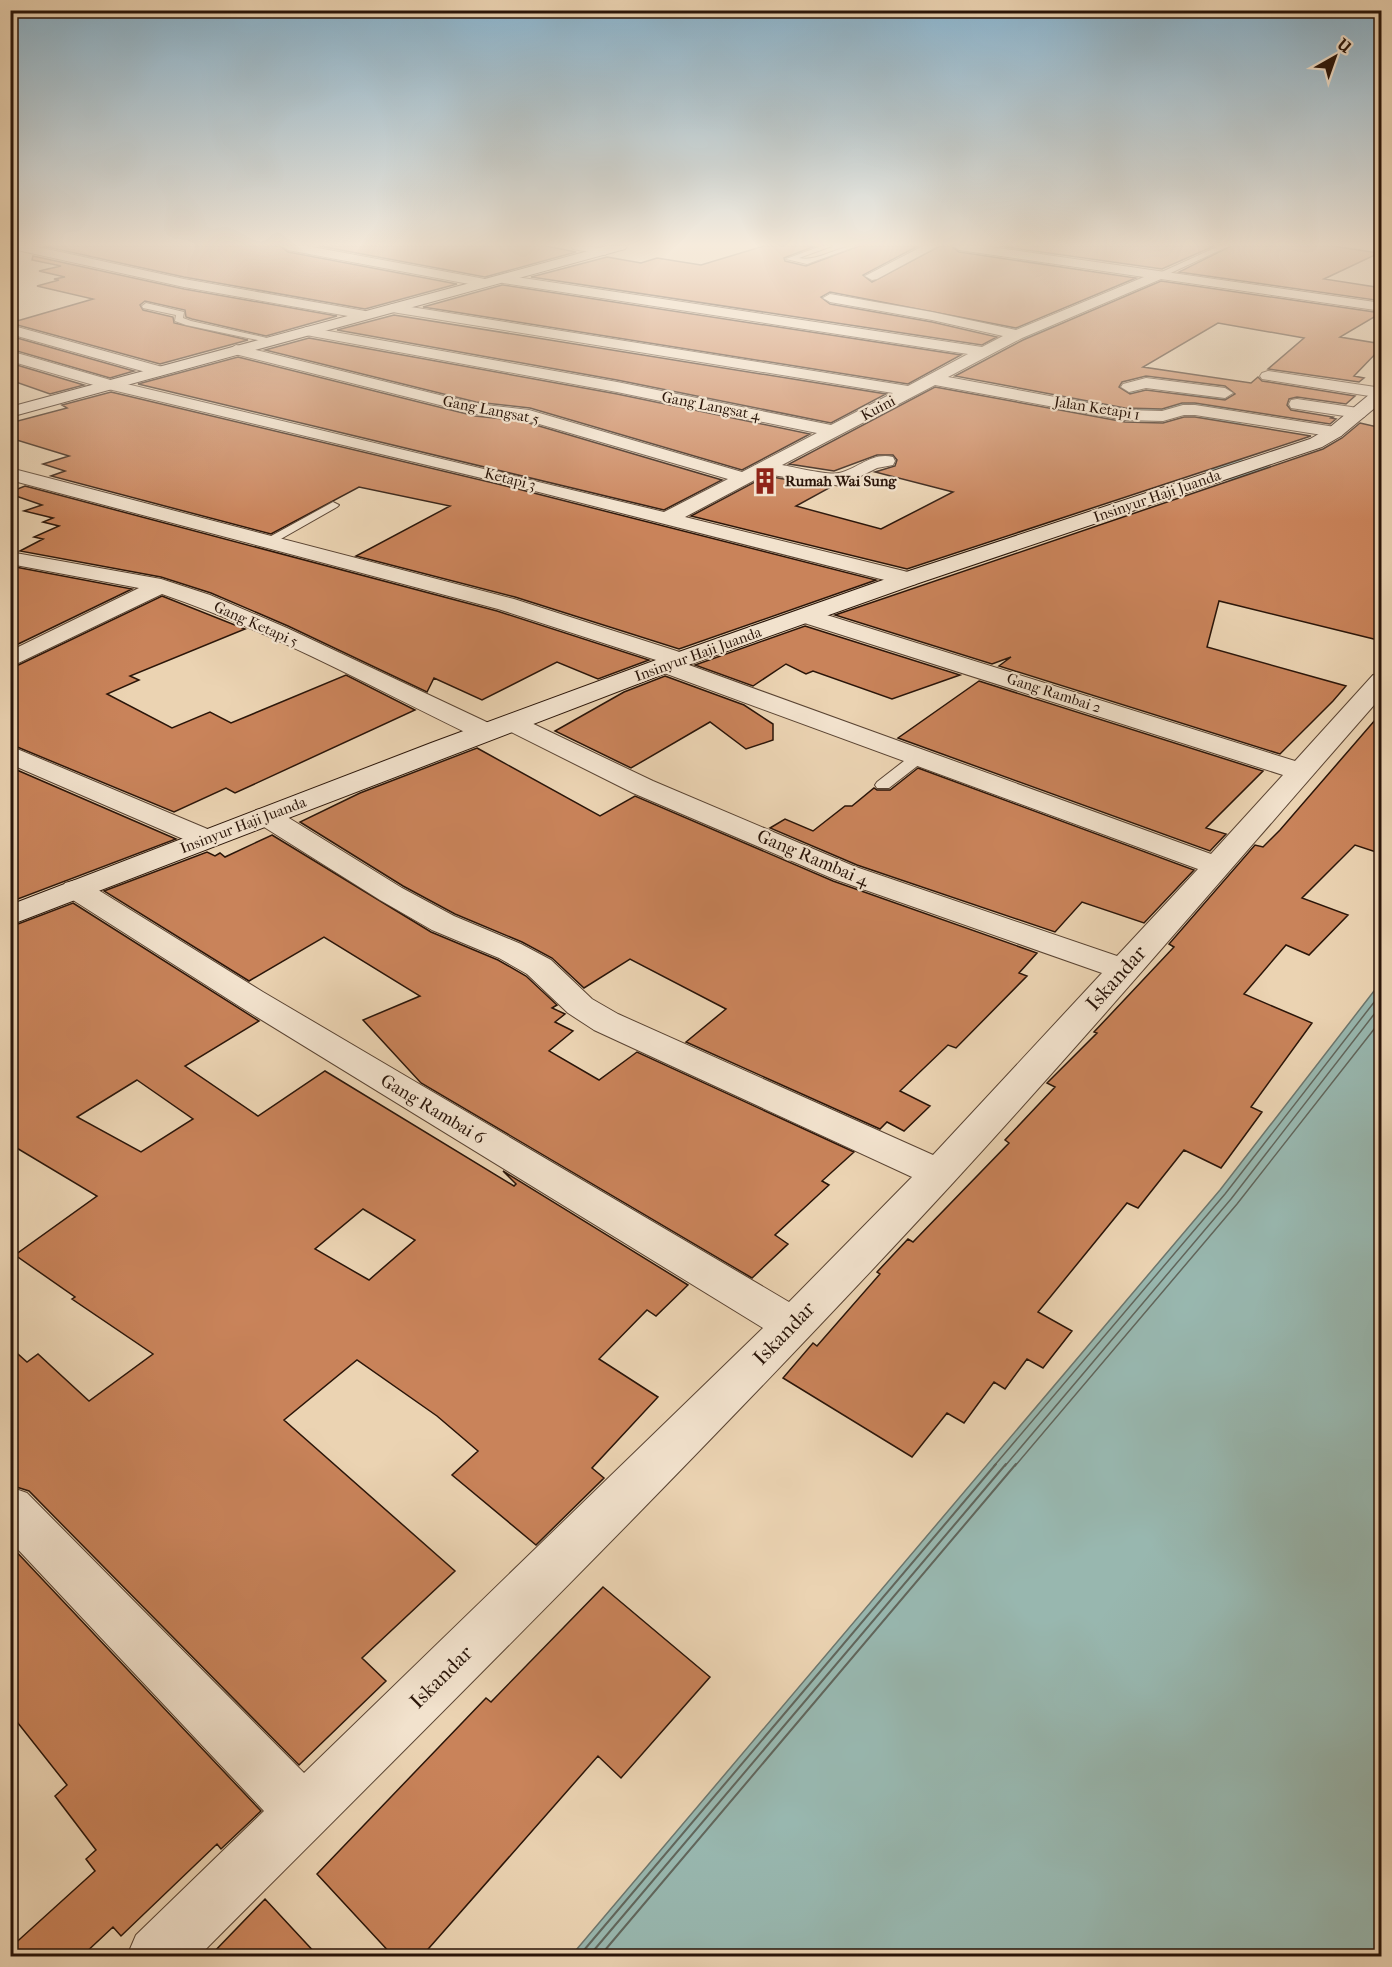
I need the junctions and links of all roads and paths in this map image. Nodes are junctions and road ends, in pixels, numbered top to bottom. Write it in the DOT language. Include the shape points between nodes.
graph roads {
  1 [pos="41,338"];
  2 [pos="261,338"];
  3 [pos="280,338"];
  4 [pos="344,338"];
  5 [pos="578,338"];
  6 [pos="890,338"];
  7 [pos="1012,338"];
  8 [pos="272,340"];
  9 [pos="236,350"];
  10 [pos="984,352"];
  11 [pos="10,356"];
  12 [pos="160,371"];
  13 [pos="1268,376"];
  14 [pos="930,380"];
  15 [pos="110,384"];
  16 [pos="1129,387"];
  17 [pos="909,391"];
  18 [pos="1382,393"];
  19 [pos="1242,396"];
  20 [pos="1277,401"];
  21 [pos="10,412"];
  22 [pos="1358,413"];
  23 [pos="833,431"];
  24 [pos="1335,432"];
  25 [pos="886,461"];
  26 [pos="763,468"];
  27 [pos="10,474"];
  28 [pos="744,478"];
  29 [pos="333,506"];
  30 [pos="666,519"];
  31 [pos="268,541"];
  32 [pos="10,558"];
  33 [pos="908,579"];
  34 [pos="161,586"];
  35 [pos="806,616"];
  36 [pos="10,660"];
  37 [pos="673,663"];
  38 [pos="1382,680"];
  39 [pos="499,728"];
  40 [pos="10,754"];
  41 [pos="919,757"];
  42 [pos="1301,772"];
  43 [pos="883,785"];
  44 [pos="266,816"];
  45 [pos="207,839"];
  46 [pos="1217,866"];
  47 [pos="76,889"];
  48 [pos="10,916"];
  49 [pos="1123,969"];
  50 [pos="939,1173"];
  51 [pos="793,1325"];
  52 [pos="10,1508"];
  53 [pos="303,1812"];
  54 [pos="157,1956"];
  1 -- 12 [label="street"];
  2 -- 8 [label="lane"];
  3 -- 8 [label="street"];
  4 -- 23 [label="street, Gang Langsat 4"];
  5 -- 17 [label="street"];
  6 -- 10 [label="street"];
  7 -- 10 [label="street, Kuini"];
  8 -- 9 [label="street"];
  9 -- 12 [label="street"];
  9 -- 28 [label="street, Gang Langsat 5" via="476,409 523,414"];
  10 -- 14 [label="street, Kuini"];
  11 -- 15 [label="street, Ketapi 3"];
  12 -- 15 [label="street"];
  13 -- 18 [label="street"];
  14 -- 17 [label="street, Kuini"];
  14 -- 24 [label="street, Jalan Ketapi 1" via="1125,415 1213,411"];
  15 -- 21 [label="street"];
  15 -- 30 [label="street, Ketapi 3"];
  16 -- 19 [label="street" via="1146,383"];
  17 -- 23 [label="street, Kuini"];
  18 -- 22 [label="street, Insinyur Haji Juanda"];
  20 -- 22 [label="street"];
  22 -- 24 [label="street, Insinyur Haji Juanda"];
  23 -- 26 [label="street, Kuini"];
  24 -- 33 [label="street, Insinyur Haji Juanda" via="1316,443"];
  25 -- 26 [label="street" via="871,464 841,480"];
  26 -- 28 [label="street, Kuini"];
  27 -- 31 [label="street"];
  28 -- 30 [label="street, Kuini"];
  29 -- 31 [label="lane"];
  30 -- 33 [label="street, Ketapi 3"];
  31 -- 37 [label="street" via="527,610"];
  32 -- 34 [label="street, Gang Ketapi 5"];
  33 -- 35 [label="street, Insinyur Haji Juanda"];
  34 -- 36 [label="street"];
  34 -- 39 [label="street, Gang Ketapi 5"];
  35 -- 37 [label="street, Insinyur Haji Juanda"];
  35 -- 42 [label="street, Gang Rambai 2"];
  37 -- 39 [label="street, Insinyur Haji Juanda"];
  37 -- 41 [label="street"];
  38 -- 42 [label="street, Iskandar"];
  39 -- 44 [label="street, Insinyur Haji Juanda"];
  39 -- 49 [label="street, Gang Rambai 4" via="845,873"];
  40 -- 45 [label="street"];
  41 -- 43 [label="lane"];
  41 -- 46 [label="street"];
  42 -- 46 [label="street, Iskandar"];
  44 -- 45 [label="street, Insinyur Haji Juanda"];
  44 -- 50 [label="street" via="432,917 539,967 580,1006 606,1022"];
  45 -- 47 [label="street, Insinyur Haji Juanda"];
  46 -- 49 [label="street, Iskandar"];
  47 -- 48 [label="street, Insinyur Haji Juanda"];
  47 -- 51 [label="street, Gang Rambai 6"];
  49 -- 50 [label="street, Iskandar"];
  50 -- 51 [label="street, Iskandar"];
  51 -- 53 [label="street, Iskandar"];
  52 -- 53 [label="street"];
  53 -- 54 [label="street, Iskandar"];
}
